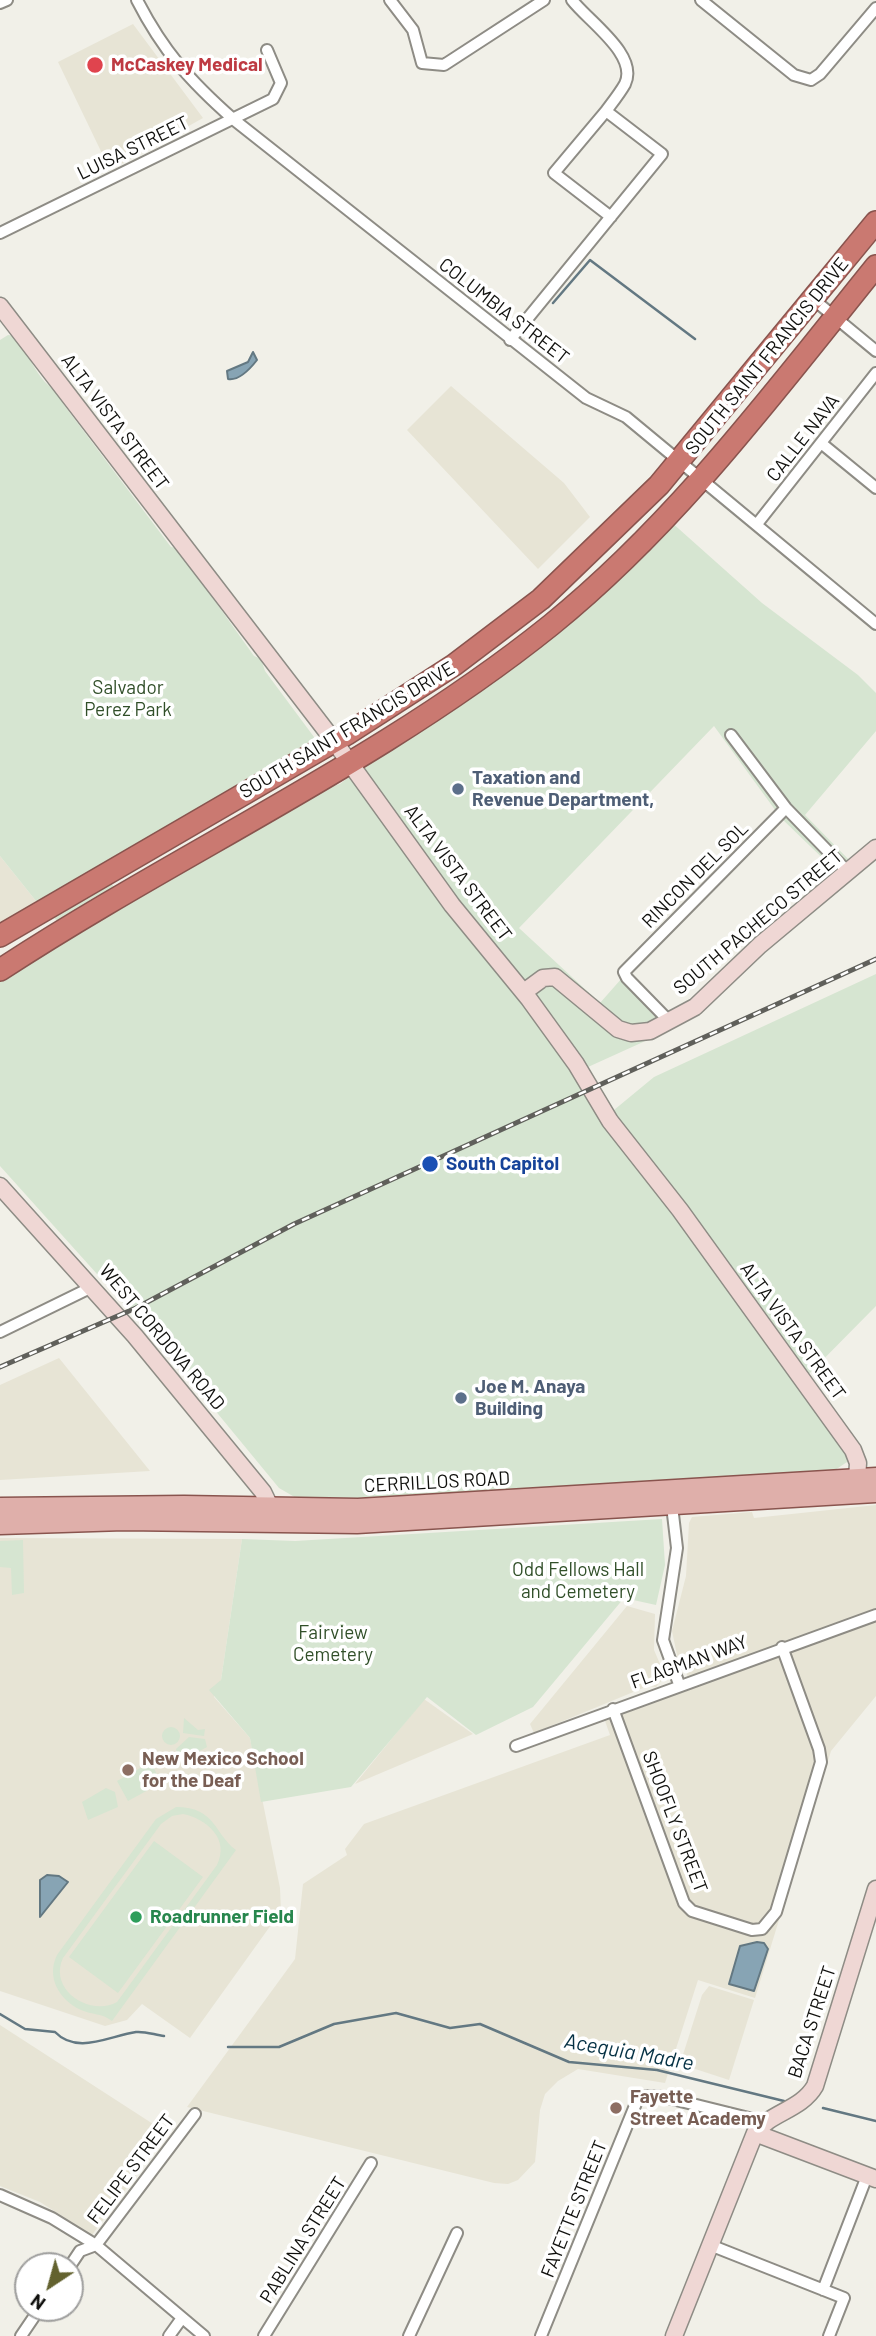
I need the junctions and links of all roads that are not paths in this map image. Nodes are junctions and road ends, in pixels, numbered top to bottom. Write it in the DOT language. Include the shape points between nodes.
graph roads {
  1 [pos="7,0"];
  2 [pos="137,0"];
  3 [pos="390,0"];
  4 [pos="544,0"];
  5 [pos="572,0"];
  6 [pos="701,0"];
  7 [pos="0,3"];
  8 [pos="876,8"];
  9 [pos="267,50"];
  10 [pos="606,111"];
  11 [pos="233,119"];
  12 [pos="611,217"];
  13 [pos="876,222"];
  14 [pos="0,233"];
  15 [pos="876,266"];
  16 [pos="813,299"];
  17 [pos="0,306"];
  18 [pos="834,317"];
  19 [pos="510,340"];
  20 [pos="876,351"];
  21 [pos="876,373"];
  22 [pos="821,443"];
  23 [pos="680,461"];
  24 [pos="702,478"];
  25 [pos="876,488"];
  26 [pos="757,524"];
  27 [pos="876,624"];
  28 [pos="731,735"];
  29 [pos="334,741"];
  30 [pos="349,763"];
  31 [pos="786,808"];
  32 [pos="876,848"];
  33 [pos="849,873"];
  34 [pos="0,936"];
  35 [pos="0,970"];
  36 [pos="523,992"];
  37 [pos="670,1022"];
  38 [pos="0,1186"];
  39 [pos="92,1287"];
  40 [pos="0,1332"];
  41 [pos="876,1477"];
  42 [pos="857,1479"];
  43 [pos="657,1490"];
  44 [pos="876,1493"];
  45 [pos="672,1506"];
  46 [pos="0,1507"];
  47 [pos="272,1507"];
  48 [pos="88,1514"];
  49 [pos="0,1525"];
  50 [pos="278,1525"];
  51 [pos="876,1615"];
  52 [pos="782,1647"];
  53 [pos="679,1684"];
  54 [pos="613,1709"];
  55 [pos="516,1746"];
  56 [pos="876,1889"];
  57 [pos="195,2114"];
  58 [pos="765,2124"];
  59 [pos="371,2163"];
  60 [pos="872,2177"];
  61 [pos="0,2195"];
  62 [pos="457,2233"];
  63 [pos="96,2245"];
  64 [pos="710,2245"];
  65 [pos="79,2252"];
  66 [pos="823,2290"];
  67 [pos="181,2318"];
  68 [pos="169,2336"];
  69 [pos="204,2336"];
  70 [pos="264,2336"];
  71 [pos="409,2336"];
  72 [pos="541,2336"];
  73 [pos="674,2336"];
  74 [pos="829,2336"];
  1 -- 7 [label="street"];
  2 -- 11 [label="street, COLUMBIA STREET" via="179,68"];
  3 -- 4 [label="street" via="413,30 422,63 444,65"];
  5 -- 10 [label="street" via="620,48 626,64 626,83"];
  6 -- 8 [label="street" via="794,75 811,80"];
  9 -- 11 [label="street, LUISA STREET" via="281,83 279,90 267,103"];
  10 -- 12 [label="street" via="662,154"];
  10 -- 12 [label="street" via="554,173"];
  11 -- 14 [label="street, LUISA STREET"];
  11 -- 19 [label="street, COLUMBIA STREET"];
  12 -- 19 [label="street"];
  13 -- 16 [label="highway, SOUTH SAINT FRANCIS DRIVE"];
  15 -- 18 [label="highway, SOUTH SAINT FRANCIS DRIVE"];
  16 -- 18 [label="street"];
  16 -- 23 [label="highway, SOUTH SAINT FRANCIS DRIVE"];
  17 -- 29 [label="street, ALTA VISTA STREET"];
  18 -- 20 [label="street"];
  18 -- 24 [label="highway, SOUTH SAINT FRANCIS DRIVE"];
  19 -- 23 [label="street, COLUMBIA STREET" via="586,398 626,417"];
  21 -- 22 [label="street, CALLE NAVA"];
  22 -- 25 [label="street"];
  22 -- 26 [label="street, CALLE NAVA"];
  23 -- 24 [label="street, COLUMBIA STREET"];
  23 -- 29 [label="highway, SOUTH SAINT FRANCIS DRIVE" via="635,511 541,599 454,666"];
  24 -- 26 [label="street, COLUMBIA STREET"];
  24 -- 30 [label="highway, SOUTH SAINT FRANCIS DRIVE" via="553,624 451,700"];
  26 -- 27 [label="street, COLUMBIA STREET"];
  28 -- 31 [label="street"];
  29 -- 30 [label="street, ALTA VISTA STREET"];
  29 -- 34 [label="highway, SOUTH SAINT FRANCIS DRIVE"];
  30 -- 35 [label="highway, SOUTH SAINT FRANCIS DRIVE"];
  30 -- 36 [label="street, ALTA VISTA STREET" via="452,905"];
  31 -- 33 [label="street"];
  31 -- 37 [label="street, RINCON DEL SOL" via="624,971"];
  32 -- 33 [label="street, SOUTH PACHECO STREET"];
  33 -- 37 [label="street, SOUTH PACHECO STREET" via="760,945 695,1007"];
  36 -- 37 [label="street, SOUTH PACHECO STREET" via="543,978 555,977 625,1032 645,1033"];
  36 -- 42 [label="street, ALTA VISTA STREET" via="576,1064 610,1121 853,1450"];
  38 -- 39 [label="street, WEST CORDOVA ROAD"];
  39 -- 40 [label="street"];
  39 -- 47 [label="street, WEST CORDOVA ROAD" via="205,1419"];
  41 -- 42 [label="main road, CERRILLOS ROAD"];
  42 -- 43 [label="main road, CERRILLOS ROAD"];
  43 -- 45 [label="street"];
  43 -- 47 [label="main road, CERRILLOS ROAD" via="358,1508"];
  44 -- 45 [label="main road, CERRILLOS ROAD"];
  45 -- 50 [label="main road, CERRILLOS ROAD"];
  45 -- 53 [label="street" via="677,1548 663,1640"];
  46 -- 48 [label="main road, CERRILLOS ROAD"];
  47 -- 48 [label="main road, CERRILLOS ROAD"];
  47 -- 50 [label="street, WEST CORDOVA ROAD"];
  48 -- 49 [label="main road, CERRILLOS ROAD"];
  48 -- 50 [label="main road, CERRILLOS ROAD"];
  51 -- 52 [label="street, FLAGMAN WAY"];
  52 -- 53 [label="street, FLAGMAN WAY"];
  52 -- 54 [label="street, SHOOFLY STREET" via="821,1762 776,1912 762,1929 692,1911 684,1903"];
  53 -- 54 [label="street, FLAGMAN WAY"];
  54 -- 55 [label="street, FLAGMAN WAY"];
  56 -- 58 [label="street, BACA STREET" via="815,2086 802,2102"];
  57 -- 63 [label="street, FELIPE STREET"];
  58 -- 60 [label="street"];
  58 -- 64 [label="street"];
  58 -- 72 [label="street, FAYETTE STREET" via="664,2097 639,2096"];
  59 -- 70 [label="street, PABLINA STREET"];
  60 -- 66 [label="street"];
  61 -- 63 [label="street"];
  62 -- 71 [label="street"];
  63 -- 65 [label="street, FELIPE STREET"];
  63 -- 67 [label="street"];
  64 -- 66 [label="street"];
  64 -- 73 [label="street"];
  66 -- 74 [label="street" via="844,2298"];
  67 -- 68 [label="street"];
  67 -- 69 [label="street"];
}
